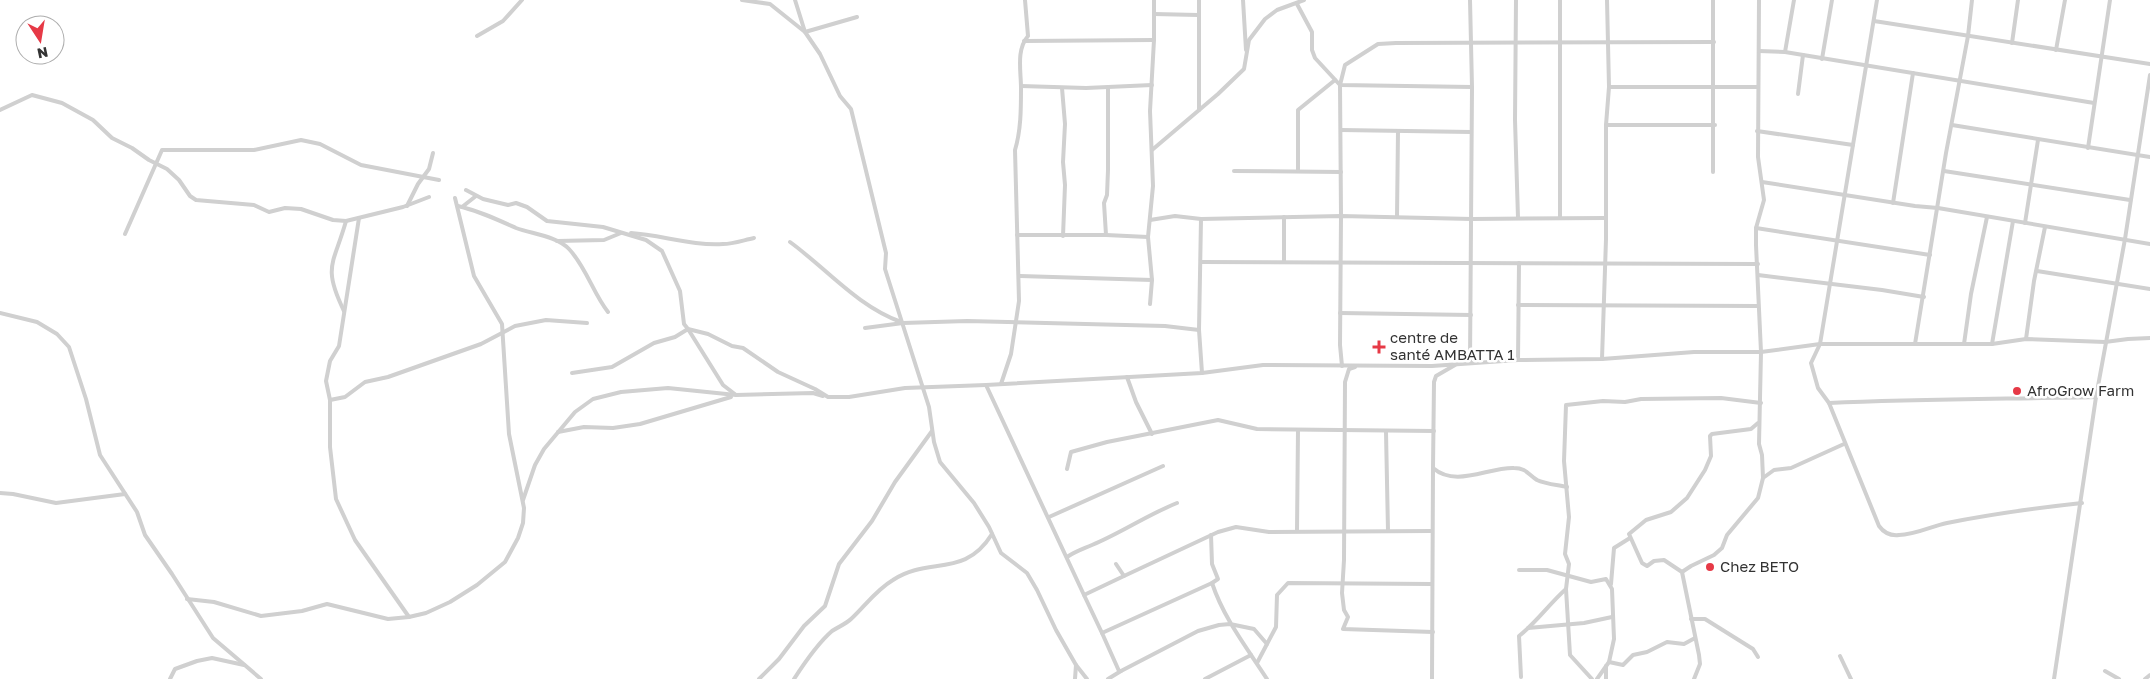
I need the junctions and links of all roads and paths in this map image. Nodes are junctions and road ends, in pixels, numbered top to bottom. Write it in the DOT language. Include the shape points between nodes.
graph roads {
  1 [pos="522,0"];
  2 [pos="742,0"];
  3 [pos="795,0"];
  4 [pos="1025,0"];
  5 [pos="1154,0"];
  6 [pos="1199,0"];
  7 [pos="1243,0"];
  8 [pos="1305,0"];
  9 [pos="1470,0"];
  10 [pos="1516,0"];
  11 [pos="1560,0"];
  12 [pos="1607,0"];
  13 [pos="1713,0"];
  14 [pos="1760,0"];
  15 [pos="1794,0"];
  16 [pos="1832,0"];
  17 [pos="1877,0"];
  18 [pos="1972,0"];
  19 [pos="2018,0"];
  20 [pos="2065,0"];
  21 [pos="2110,0"];
  22 [pos="1297,4"];
  23 [pos="1154,14"];
  24 [pos="1198,15"];
  25 [pos="857,17"];
  26 [pos="1874,21"];
  27 [pos="805,32"];
  28 [pos="477,36"];
  29 [pos="1968,36"];
  30 [pos="1024,40"];
  31 [pos="1154,40"];
  32 [pos="1607,41"];
  33 [pos="1471,42"];
  34 [pos="1562,42"];
  35 [pos="1714,42"];
  36 [pos="1516,43"];
  37 [pos="2012,43"];
  38 [pos="2056,50"];
  39 [pos="1759,52"];
  40 [pos="1785,52"];
  41 [pos="1803,55"];
  42 [pos="1246,57"];
  43 [pos="2101,58"];
  44 [pos="1822,59"];
  45 [pos="2150,64"];
  46 [pos="1866,66"];
  47 [pos="1913,74"];
  48 [pos="2150,75"];
  49 [pos="1335,80"];
  50 [pos="1959,81"];
  51 [pos="1152,85"];
  52 [pos="1340,85"];
  53 [pos="1021,86"];
  54 [pos="1472,86"];
  55 [pos="1714,86"];
  56 [pos="1108,87"];
  57 [pos="1608,87"];
  58 [pos="1758,87"];
  59 [pos="1062,88"];
  60 [pos="1798,94"];
  61 [pos="2094,103"];
  62 [pos="0,110"];
  63 [pos="1200,110"];
  64 [pos="2144,110"];
  65 [pos="2150,111"];
  66 [pos="1606,125"];
  67 [pos="1714,125"];
  68 [pos="1952,125"];
  69 [pos="1341,130"];
  70 [pos="1398,131"];
  71 [pos="1757,131"];
  72 [pos="1471,132"];
  73 [pos="2038,140"];
  74 [pos="1853,145"];
  75 [pos="2088,148"];
  76 [pos="1152,150"];
  77 [pos="432,153"];
  78 [pos="2136,155"];
  79 [pos="2150,157"];
  80 [pos="156,164"];
  81 [pos="1234,171"];
  82 [pos="1298,171"];
  83 [pos="1944,171"];
  84 [pos="1341,172"];
  85 [pos="1714,172"];
  86 [pos="422,178"];
  87 [pos="440,180"];
  88 [pos="1762,182"];
  89 [pos="2030,184"];
  90 [pos="466,190"];
  91 [pos="1846,195"];
  92 [pos="476,196"];
  93 [pos="429,197"];
  94 [pos="455,198"];
  95 [pos="2130,200"];
  96 [pos="1893,203"];
  97 [pos="407,206"];
  98 [pos="460,207"];
  99 [pos="1938,208"];
  100 [pos="1341,216"];
  101 [pos="1284,217"];
  102 [pos="1397,217"];
  103 [pos="1987,217"];
  104 [pos="359,218"];
  105 [pos="1518,218"];
  106 [pos="1560,218"];
  107 [pos="1605,218"];
  108 [pos="1201,219"];
  109 [pos="1472,219"];
  110 [pos="1150,220"];
  111 [pos="346,221"];
  112 [pos="2013,221"];
  113 [pos="2025,223"];
  114 [pos="2045,227"];
  115 [pos="1756,228"];
  116 [pos="622,233"];
  117 [pos="125,234"];
  118 [pos="1018,235"];
  119 [pos="1106,235"];
  120 [pos="1063,236"];
  121 [pos="1148,237"];
  122 [pos="754,238"];
  123 [pos="2125,239"];
  124 [pos="1838,240"];
  125 [pos="557,241"];
  126 [pos="790,242"];
  127 [pos="2150,244"];
  128 [pos="1930,255"];
  129 [pos="1201,262"];
  130 [pos="1284,262"];
  131 [pos="1341,262"];
  132 [pos="1471,262"];
  133 [pos="1519,263"];
  134 [pos="1606,263"];
  135 [pos="1758,264"];
  136 [pos="2037,270"];
  137 [pos="1758,275"];
  138 [pos="1020,276"];
  139 [pos="1152,280"];
  140 [pos="2116,283"];
  141 [pos="1831,284"];
  142 [pos="2150,289"];
  143 [pos="1924,297"];
  144 [pos="1150,304"];
  145 [pos="1518,305"];
  146 [pos="1605,305"];
  147 [pos="1758,306"];
  148 [pos="344,311"];
  149 [pos="608,312"];
  150 [pos="1340,313"];
  151 [pos="0,314"];
  152 [pos="1471,315"];
  153 [pos="587,322"];
  154 [pos="1017,322"];
  155 [pos="903,323"];
  156 [pos="865,328"];
  157 [pos="688,329"];
  158 [pos="1198,330"];
  159 [pos="502,332"];
  160 [pos="2150,338"];
  161 [pos="2026,339"];
  162 [pos="2105,342"];
  163 [pos="1820,344"];
  164 [pos="1915,344"];
  165 [pos="1964,344"];
  166 [pos="1992,344"];
  167 [pos="1761,352"];
  168 [pos="1602,359"];
  169 [pos="1518,360"];
  170 [pos="1470,363"];
  171 [pos="1456,364"];
  172 [pos="1342,366"];
  173 [pos="1360,366"];
  174 [pos="572,373"];
  175 [pos="1202,373"];
  176 [pos="1127,376"];
  177 [pos="1001,384"];
  178 [pos="986,386"];
  179 [pos="921,388"];
  180 [pos="736,395"];
  181 [pos="828,397"];
  182 [pos="2096,397"];
  183 [pos="330,400"];
  184 [pos="1761,403"];
  185 [pos="1829,403"];
  186 [pos="1759,421"];
  187 [pos="1298,430"];
  188 [pos="932,431"];
  189 [pos="1344,431"];
  190 [pos="1434,431"];
  191 [pos="557,432"];
  192 [pos="1386,432"];
  193 [pos="1152,434"];
  194 [pos="1844,444"];
  195 [pos="1163,466"];
  196 [pos="1433,468"];
  197 [pos="1067,469"];
  198 [pos="1763,478"];
  199 [pos="1567,487"];
  200 [pos="0,493"];
  201 [pos="125,494"];
  202 [pos="523,500"];
  203 [pos="1176,503"];
  204 [pos="2082,503"];
  205 [pos="1049,517"];
  206 [pos="1297,531"];
  207 [pos="1343,531"];
  208 [pos="1388,531"];
  209 [pos="1431,531"];
  210 [pos="992,534"];
  211 [pos="1211,535"];
  212 [pos="1630,538"];
  213 [pos="1067,557"];
  214 [pos="1116,564"];
  215 [pos="1519,570"];
  216 [pos="1682,572"];
  217 [pos="1567,575"];
  218 [pos="1124,576"];
  219 [pos="1212,583"];
  220 [pos="1343,583"];
  221 [pos="1432,584"];
  222 [pos="1611,586"];
  223 [pos="1566,589"];
  224 [pos="1084,595"];
  225 [pos="187,599"];
  226 [pos="409,617"];
  227 [pos="1612,617"];
  228 [pos="1691,619"];
  229 [pos="1230,624"];
  230 [pos="1567,624"];
  231 [pos="1528,628"];
  232 [pos="1432,632"];
  233 [pos="1102,633"];
  234 [pos="1695,638"];
  235 [pos="1268,644"];
  236 [pos="1251,655"];
  237 [pos="1758,656"];
  238 [pos="1840,656"];
  239 [pos="1257,663"];
  240 [pos="1608,664"];
  241 [pos="244,665"];
  242 [pos="1076,665"];
  243 [pos="2105,670"];
  244 [pos="1121,671"];
  245 [pos="2150,675"];
  246 [pos="1521,677"];
  247 [pos="170,679"];
  248 [pos="261,679"];
  249 [pos="759,679"];
  250 [pos="794,679"];
  251 [pos="1074,679"];
  252 [pos="1087,679"];
  253 [pos="1108,679"];
  254 [pos="1204,679"];
  255 [pos="1268,679"];
  256 [pos="1432,679"];
  257 [pos="1592,679"];
  258 [pos="1597,679"];
  259 [pos="1606,679"];
  260 [pos="1694,679"];
  261 [pos="1851,679"];
  262 [pos="2054,679"];
  263 [pos="2119,679"];
  264 [pos="2144,679"];
  1 -- 28 [label="street" via="503,22"];
  2 -- 27 [label="street" via="770,4"];
  3 -- 27 [label="street"];
  4 -- 30 [label="street" via="1028,36"];
  5 -- 23 [label="street"];
  6 -- 24 [label="street"];
  7 -- 42 [label="street"];
  8 -- 22 [label="street"];
  9 -- 33 [label="street"];
  10 -- 36 [label="street"];
  11 -- 34 [label="street"];
  12 -- 32 [label="street"];
  13 -- 35 [label="street"];
  14 -- 39 [label="street"];
  15 -- 40 [label="street"];
  16 -- 44 [label="street"];
  17 -- 26 [label="street"];
  18 -- 29 [label="street"];
  19 -- 37 [label="street"];
  20 -- 38 [label="street"];
  21 -- 43 [label="street"];
  22 -- 42 [label="street" via="1277,10 1265,19 1249,40"];
  22 -- 49 [label="street" via="1312,32 1312,50"];
  23 -- 24 [label="street"];
  23 -- 31 [label="street"];
  24 -- 63 [label="street"];
  25 -- 27 [label="street"];
  26 -- 29 [label="street"];
  26 -- 46 [label="street"];
  27 -- 155 [label="street" via="820,54 840,96 851,109 886,253 885,269"];
  29 -- 37 [label="street"];
  29 -- 50 [label="street"];
  30 -- 31 [label="street"];
  30 -- 53 [label="street" via="1019,67"];
  31 -- 51 [label="street"];
  32 -- 34 [label="street"];
  32 -- 35 [label="street"];
  32 -- 57 [label="street"];
  33 -- 36 [label="street"];
  33 -- 52 [label="street" via="1378,44 1345,65"];
  33 -- 54 [label="street"];
  34 -- 36 [label="street"];
  34 -- 106 [label="street"];
  35 -- 55 [label="street"];
  36 -- 105 [label="street"];
  37 -- 38 [label="street"];
  38 -- 43 [label="street"];
  39 -- 40 [label="street"];
  39 -- 58 [label="street"];
  40 -- 41 [label="street"];
  41 -- 44 [label="street"];
  41 -- 60 [label="street"];
  42 -- 63 [label="street" via="1240,74"];
  43 -- 45 [label="street"];
  43 -- 61 [label="street"];
  44 -- 46 [label="street"];
  46 -- 47 [label="street"];
  46 -- 74 [label="street"];
  47 -- 50 [label="street"];
  47 -- 96 [label="street"];
  48 -- 64 [label="street"];
  49 -- 52 [label="street"];
  49 -- 82 [label="street" via="1298,110"];
  50 -- 61 [label="street"];
  50 -- 68 [label="street"];
  51 -- 56 [label="street"];
  51 -- 76 [label="street"];
  52 -- 54 [label="street"];
  52 -- 69 [label="street"];
  53 -- 59 [label="street"];
  53 -- 118 [label="street" via="1019,137 1015,150"];
  54 -- 72 [label="street"];
  55 -- 57 [label="street"];
  55 -- 58 [label="street"];
  55 -- 67 [label="street"];
  56 -- 59 [label="street"];
  56 -- 119 [label="street"];
  57 -- 66 [label="street"];
  58 -- 71 [label="street"];
  59 -- 120 [label="street" via="1066,185"];
  61 -- 75 [label="street"];
  62 -- 80 [label="street" via="32,95 62,104 93,120 108,135"];
  63 -- 76 [label="street"];
  64 -- 65 [label="street"];
  64 -- 78 [label="street"];
  66 -- 67 [label="street"];
  66 -- 107 [label="street"];
  67 -- 85 [label="street"];
  68 -- 73 [label="street"];
  68 -- 83 [label="street"];
  69 -- 70 [label="street"];
  69 -- 84 [label="street"];
  70 -- 72 [label="street"];
  70 -- 102 [label="street"];
  71 -- 74 [label="street"];
  71 -- 88 [label="street"];
  72 -- 109 [label="street"];
  73 -- 75 [label="street"];
  73 -- 89 [label="street"];
  74 -- 91 [label="street"];
  75 -- 78 [label="street"];
  76 -- 110 [label="street"];
  77 -- 86 [label="street" via="429,169"];
  78 -- 79 [label="street"];
  78 -- 95 [label="street"];
  80 -- 86 [label="street" via="162,150 254,150 301,140 320,144 360,165"];
  80 -- 111 [label="street" via="173,174 196,200 254,205 269,212 301,209"];
  80 -- 117 [label="street"];
  81 -- 82 [label="street"];
  82 -- 84 [label="street"];
  83 -- 89 [label="street"];
  83 -- 99 [label="street"];
  84 -- 100 [label="street"];
  86 -- 87 [label="street"];
  86 -- 97 [label="street"];
  88 -- 91 [label="street"];
  88 -- 115 [label="street" via="1764,200"];
  89 -- 95 [label="street"];
  89 -- 113 [label="street"];
  90 -- 92 [label="street"];
  91 -- 96 [label="street"];
  91 -- 124 [label="street"];
  92 -- 98 [label="street"];
  92 -- 116 [label="street" via="527,207 547,222 603,227"];
  93 -- 97 [label="street"];
  94 -- 98 [label="street"];
  95 -- 123 [label="street"];
  96 -- 99 [label="street"];
  97 -- 104 [label="street"];
  98 -- 125 [label="street"];
  98 -- 159 [label="street" via="474,276 499,316"];
  99 -- 103 [label="street"];
  99 -- 128 [label="street"];
  100 -- 101 [label="street"];
  100 -- 102 [label="street"];
  100 -- 131 [label="street"];
  101 -- 108 [label="street"];
  101 -- 130 [label="street"];
  102 -- 109 [label="street"];
  103 -- 112 [label="street"];
  103 -- 165 [label="street"];
  104 -- 111 [label="street"];
  104 -- 148 [label="street"];
  105 -- 106 [label="street"];
  105 -- 109 [label="street"];
  106 -- 107 [label="street"];
  107 -- 134 [label="street"];
  108 -- 110 [label="street" via="1175,216"];
  108 -- 129 [label="street"];
  109 -- 132 [label="street"];
  110 -- 121 [label="street"];
  111 -- 148 [label="street" via="331,272 334,290"];
  112 -- 113 [label="street"];
  112 -- 166 [label="street"];
  113 -- 114 [label="street"];
  114 -- 123 [label="street"];
  114 -- 136 [label="street"];
  115 -- 124 [label="street"];
  115 -- 135 [label="street"];
  116 -- 122 [label="street" via="724,244"];
  116 -- 125 [label="street" via="604,240"];
  116 -- 157 [label="street" via="646,240 662,251 680,291 684,324"];
  118 -- 120 [label="street"];
  118 -- 138 [label="street"];
  119 -- 120 [label="street"];
  119 -- 121 [label="street"];
  121 -- 139 [label="street"];
  123 -- 127 [label="street"];
  123 -- 140 [label="street"];
  124 -- 128 [label="street"];
  124 -- 141 [label="street"];
  125 -- 149 [label="street" via="575,256"];
  126 -- 155 [label="street" via="860,302"];
  128 -- 143 [label="street"];
  129 -- 130 [label="street"];
  129 -- 158 [label="street"];
  130 -- 131 [label="street"];
  131 -- 132 [label="street"];
  131 -- 150 [label="street"];
  132 -- 133 [label="street"];
  132 -- 152 [label="street"];
  133 -- 134 [label="street"];
  133 -- 145 [label="street"];
  134 -- 135 [label="street"];
  134 -- 146 [label="street"];
  135 -- 137 [label="street"];
  136 -- 140 [label="street"];
  136 -- 161 [label="street"];
  137 -- 141 [label="street"];
  137 -- 147 [label="street"];
  138 -- 139 [label="street"];
  138 -- 154 [label="street"];
  139 -- 144 [label="street"];
  140 -- 142 [label="street"];
  140 -- 162 [label="street"];
  141 -- 143 [label="street"];
  141 -- 163 [label="street"];
  143 -- 164 [label="street"];
  145 -- 146 [label="street"];
  145 -- 169 [label="street"];
  146 -- 147 [label="street"];
  146 -- 168 [label="street"];
  147 -- 167 [label="street"];
  148 -- 183 [label="street" via="339,346 330,361 326,381"];
  150 -- 152 [label="street"];
  150 -- 172 [label="street"];
  151 -- 201 [label="street" via="37,322 69,346 100,455"];
  152 -- 170 [label="street"];
  153 -- 159 [label="street" via="546,320"];
  154 -- 155 [label="street"];
  154 -- 158 [label="street" via="1165,326"];
  154 -- 177 [label="street"];
  155 -- 156 [label="street"];
  155 -- 179 [label="street"];
  157 -- 174 [label="street" via="654,343 612,367"];
  157 -- 180 [label="street" via="723,385"];
  157 -- 181 [label="street" via="743,348 778,372"];
  158 -- 175 [label="street"];
  159 -- 183 [label="street" via="481,344 388,377 364,382 345,397"];
  159 -- 202 [label="street" via="509,434"];
  160 -- 162 [label="street"];
  161 -- 162 [label="street"];
  161 -- 166 [label="street"];
  162 -- 182 [label="street"];
  163 -- 164 [label="street"];
  163 -- 167 [label="street"];
  163 -- 185 [label="street" via="1811,364 1818,388"];
  164 -- 165 [label="street"];
  165 -- 166 [label="street"];
  167 -- 168 [label="street" via="1694,352"];
  167 -- 184 [label="street"];
  168 -- 169 [label="street"];
  169 -- 170 [label="street"];
  170 -- 171 [label="street"];
  171 -- 173 [label="street"];
  171 -- 190 [label="street" via="1442,371 1434,382"];
  172 -- 173 [label="street"];
  172 -- 175 [label="street" via="1263,365"];
  173 -- 189 [label="street" via="1349,369 1345,382"];
  175 -- 176 [label="street"];
  176 -- 177 [label="street"];
  176 -- 193 [label="street"];
  177 -- 178 [label="street"];
  178 -- 179 [label="street"];
  178 -- 205 [label="street"];
  179 -- 181 [label="street" via="849,398"];
  179 -- 188 [label="street"];
  180 -- 181 [label="street" via="813,392"];
  180 -- 191 [label="street" via="640,424"];
  180 -- 191 [label="street" via="668,388 621,392 593,399 575,412"];
  182 -- 185 [label="street"];
  182 -- 204 [label="street"];
  183 -- 226 [label="street" via="330,447 336,500 355,540"];
  184 -- 186 [label="street"];
  184 -- 199 [label="street" via="1721,398 1641,399 1566,405 1564,461"];
  185 -- 194 [label="street"];
  186 -- 198 [label="street"];
  186 -- 212 [label="street" via="1751,429 1712,434 1711,456 1688,498 1671,512 1646,520 1629,534"];
  187 -- 189 [label="street"];
  187 -- 193 [label="street" via="1258,429 1218,420"];
  187 -- 206 [label="street"];
  188 -- 210 [label="street" via="940,462 974,503"];
  188 -- 249 [label="street" via="839,564 825,606"];
  189 -- 192 [label="street"];
  189 -- 207 [label="street"];
  190 -- 192 [label="street"];
  190 -- 196 [label="street"];
  191 -- 202 [label="street" via="535,465"];
  192 -- 208 [label="street"];
  193 -- 197 [label="street" via="1071,452"];
  194 -- 198 [label="street" via="1791,468 1774,470"];
  194 -- 204 [label="street" via="1879,526 1890,535 1900,536 1945,523 2012,511"];
  195 -- 205 [label="street"];
  196 -- 199 [label="street" via="1440,474 1465,477 1513,468 1526,470 1538,481"];
  196 -- 209 [label="street"];
  198 -- 216 [label="street" via="1758,498 1727,535 1722,548"];
  199 -- 217 [label="street"];
  200 -- 201 [label="street" via="56,503"];
  201 -- 225 [label="street" via="137,512 145,534"];
  202 -- 226 [label="street" via="523,523 505,562 450,602"];
  203 -- 213 [label="street"];
  204 -- 262 [label="street"];
  205 -- 213 [label="street"];
  206 -- 207 [label="street"];
  206 -- 211 [label="street" via="1269,532 1236,527"];
  207 -- 208 [label="street"];
  207 -- 220 [label="street"];
  208 -- 209 [label="street"];
  209 -- 221 [label="street"];
  210 -- 242 [label="street" via="1001,553 1027,573 1038,590"];
  210 -- 250 [label="street" via="978,553 955,564 908,571 881,588 850,621 833,631 817,647"];
  211 -- 218 [label="street"];
  211 -- 219 [label="street" via="1212,564 1218,579"];
  212 -- 216 [label="street" via="1642,563 1647,566 1664,560"];
  212 -- 222 [label="street" via="1614,548"];
  213 -- 224 [label="street"];
  214 -- 218 [label="street"];
  215 -- 217 [label="street" via="1547,570"];
  216 -- 228 [label="street"];
  217 -- 222 [label="street" via="1591,582 1606,579"];
  217 -- 223 [label="street"];
  218 -- 224 [label="street"];
  219 -- 229 [label="street"];
  219 -- 233 [label="street"];
  220 -- 221 [label="street"];
  220 -- 232 [label="street" via="1344,610 1348,617 1343,629"];
  220 -- 235 [label="street" via="1288,582 1277,595 1276,627"];
  221 -- 232 [label="street"];
  222 -- 227 [label="street"];
  223 -- 230 [label="street"];
  223 -- 231 [label="street"];
  224 -- 233 [label="street"];
  225 -- 226 [label="street" via="214,602 261,616 327,604 388,619"];
  225 -- 241 [label="street" via="213,638"];
  227 -- 230 [label="street"];
  227 -- 240 [label="street" via="1614,639"];
  228 -- 234 [label="street"];
  228 -- 237 [label="street" via="1705,620 1753,649"];
  229 -- 235 [label="street" via="1254,629"];
  229 -- 236 [label="street"];
  229 -- 244 [label="street" via="1202,630"];
  230 -- 231 [label="street"];
  230 -- 257 [label="street" via="1570,655"];
  231 -- 246 [label="street" via="1520,636"];
  232 -- 256 [label="street"];
  233 -- 244 [label="street"];
  234 -- 240 [label="street" via="1684,644 1667,642 1633,655 1623,665"];
  234 -- 260 [label="street" via="1700,664"];
  235 -- 239 [label="street"];
  236 -- 239 [label="street"];
  236 -- 254 [label="street"];
  238 -- 261 [label="street"];
  239 -- 255 [label="street"];
  240 -- 258 [label="street"];
  240 -- 259 [label="street"];
  241 -- 247 [label="street" via="217,658 204,659 175,669"];
  241 -- 248 [label="street"];
  242 -- 251 [label="street"];
  242 -- 252 [label="street"];
  243 -- 263 [label="street"];
  244 -- 253 [label="street"];
  245 -- 264 [label="street"];
}
